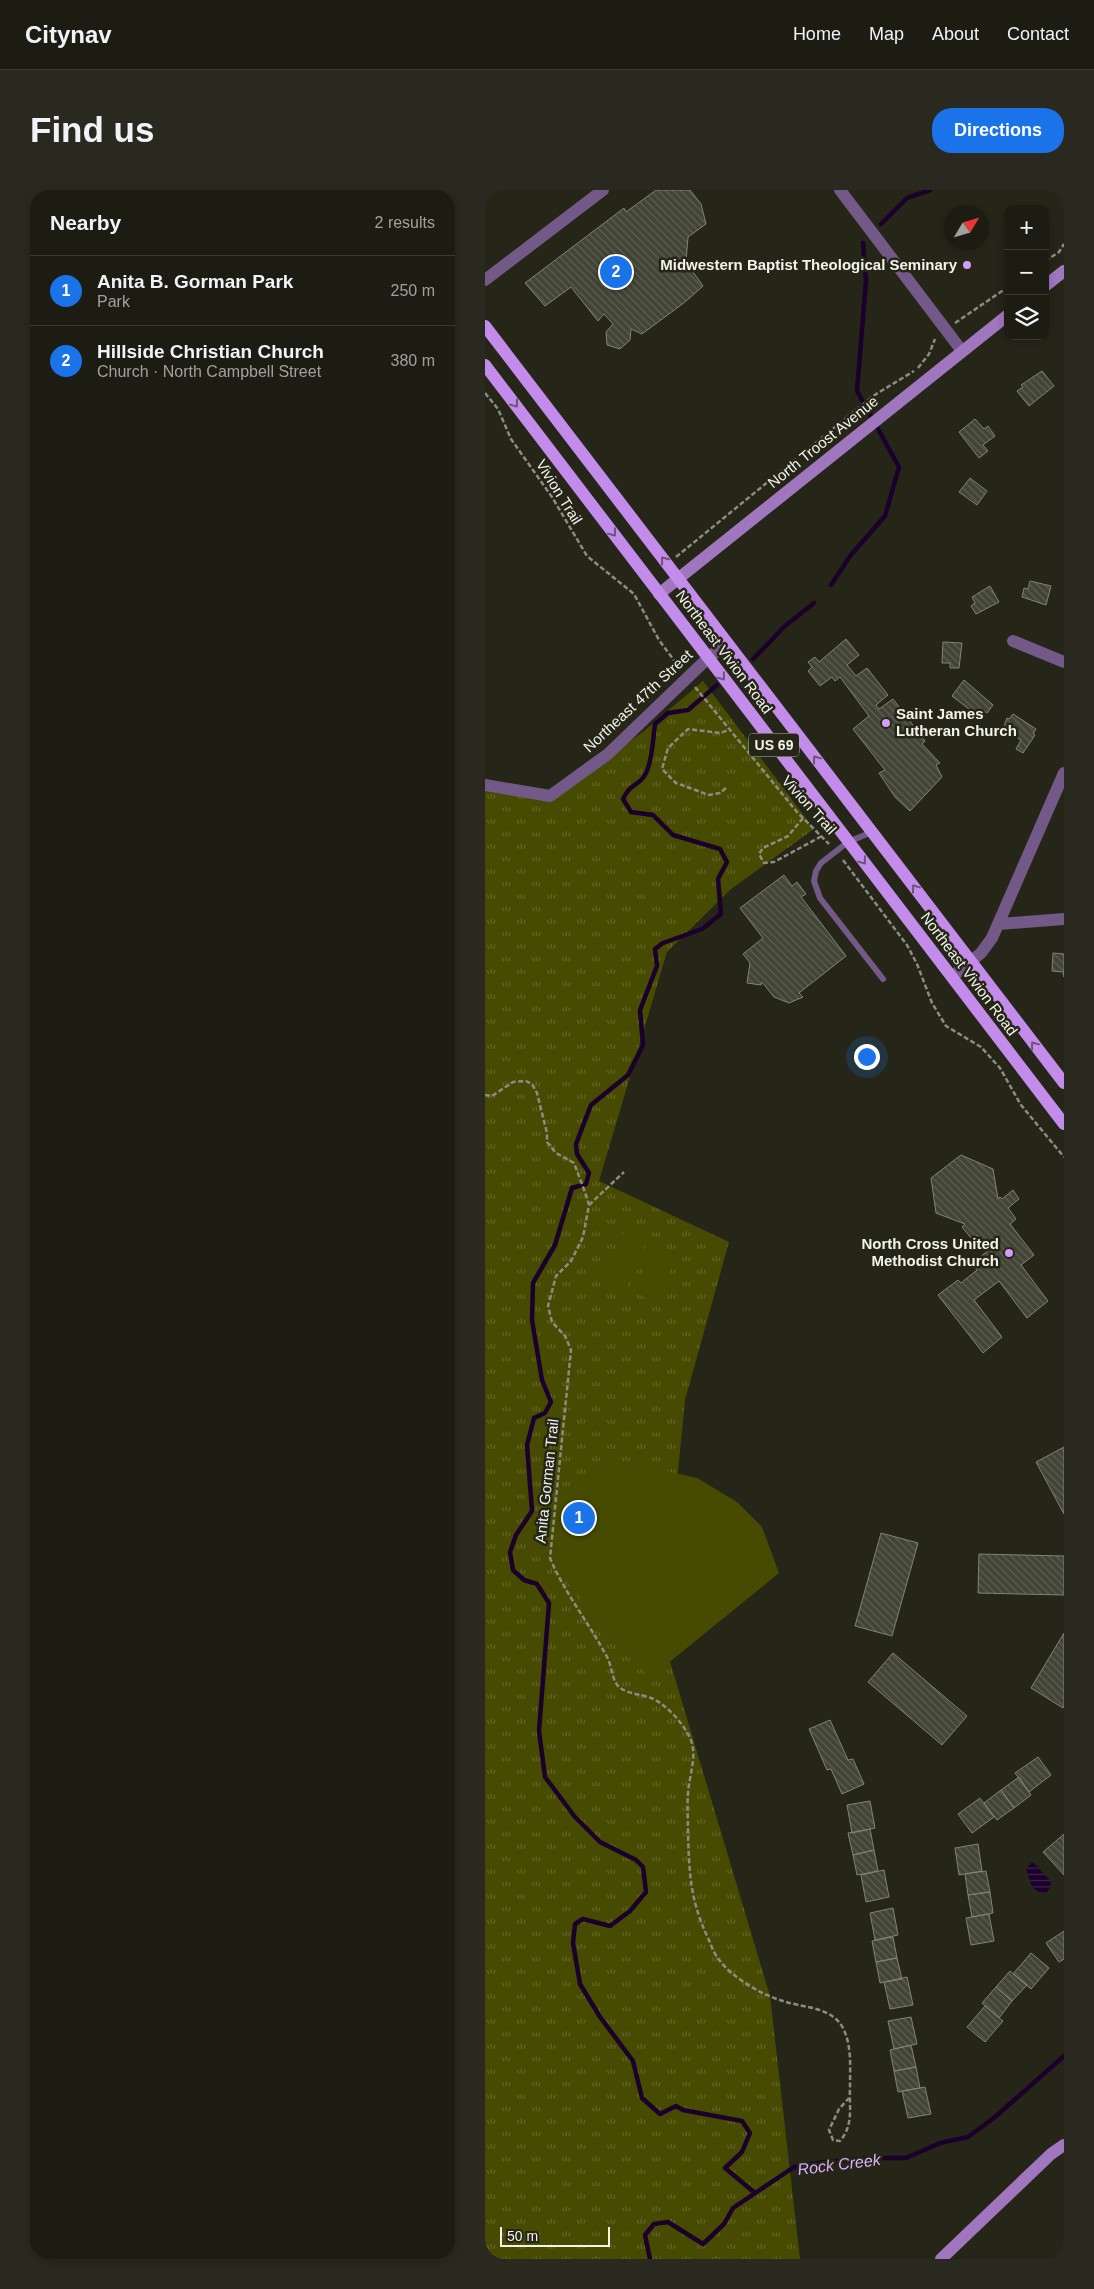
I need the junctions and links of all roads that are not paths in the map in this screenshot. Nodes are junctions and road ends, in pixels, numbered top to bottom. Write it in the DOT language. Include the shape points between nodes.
graph roads {
  1 [pos="603,190"];
  2 [pos="840,190"];
  3 [pos="1064,271"];
  4 [pos="485,280"];
  5 [pos="1049,283"];
  6 [pos="1004,318"];
  7 [pos="485,326"];
  8 [pos="962,351"];
  9 [pos="485,365"];
  10 [pos="678,578"];
  11 [pos="659,594"];
  12 [pos="1013,641"];
  13 [pos="727,643"];
  14 [pos="708,658"];
  15 [pos="1064,662"];
  16 [pos="1064,773"];
  17 [pos="485,785"];
  18 [pos="872,832"];
  19 [pos="848,842"];
  20 [pos="1064,919"];
  21 [pos="999,924"];
  22 [pos="972,962"];
  23 [pos="952,977"];
  24 [pos="883,979"];
  25 [pos="1064,1084"];
  26 [pos="1064,1124"];
  27 [pos="1064,2145"];
  28 [pos="941,2259"];
  1 -- 4 [label="street"];
  2 -- 8 [label="street"];
  3 -- 5 [label="street"];
  6 -- 8 [label="street, North Troost Avenue"];
  10 -- 7 [label="main road, Northeast Vivion Road / US 69, one-way"];
  8 -- 10 [label="street, North Troost Avenue"];
  9 -- 11 [label="main road, Northeast Vivion Road / US 69, one-way"];
  10 -- 11 [label="street, North Troost Avenue"];
  10 -- 13 [label="main road, Northeast Vivion Road / US 69"];
  11 -- 14 [label="main road, Northeast Vivion Road / US 69"];
  12 -- 15 [label="street"];
  13 -- 14 [label="street, Northeast 47th Street"];
  18 -- 13 [label="main road, Northeast Vivion Road / US 69, one-way"];
  14 -- 17 [label="street, Northeast 47th Street" via="691,681 608,754 550,796"];
  14 -- 19 [label="main road, Northeast Vivion Road / US 69, one-way"];
  16 -- 21 [label="street"];
  18 -- 19 [label="lane"];
  22 -- 18 [label="main road, Northeast Vivion Road / US 69, one-way"];
  19 -- 23 [label="main road, Northeast Vivion Road / US 69, one-way"];
  19 -- 24 [label="lane" via="821,862 815,871 817,889 820,898"];
  20 -- 21 [label="street"];
  21 -- 22 [label="street"];
  22 -- 23 [label="street"];
  25 -- 22 [label="main road, Northeast Vivion Road / US 69, one-way"];
  23 -- 26 [label="main road, Northeast Vivion Road / US 69"];
  27 -- 28 [label="street"];
}
